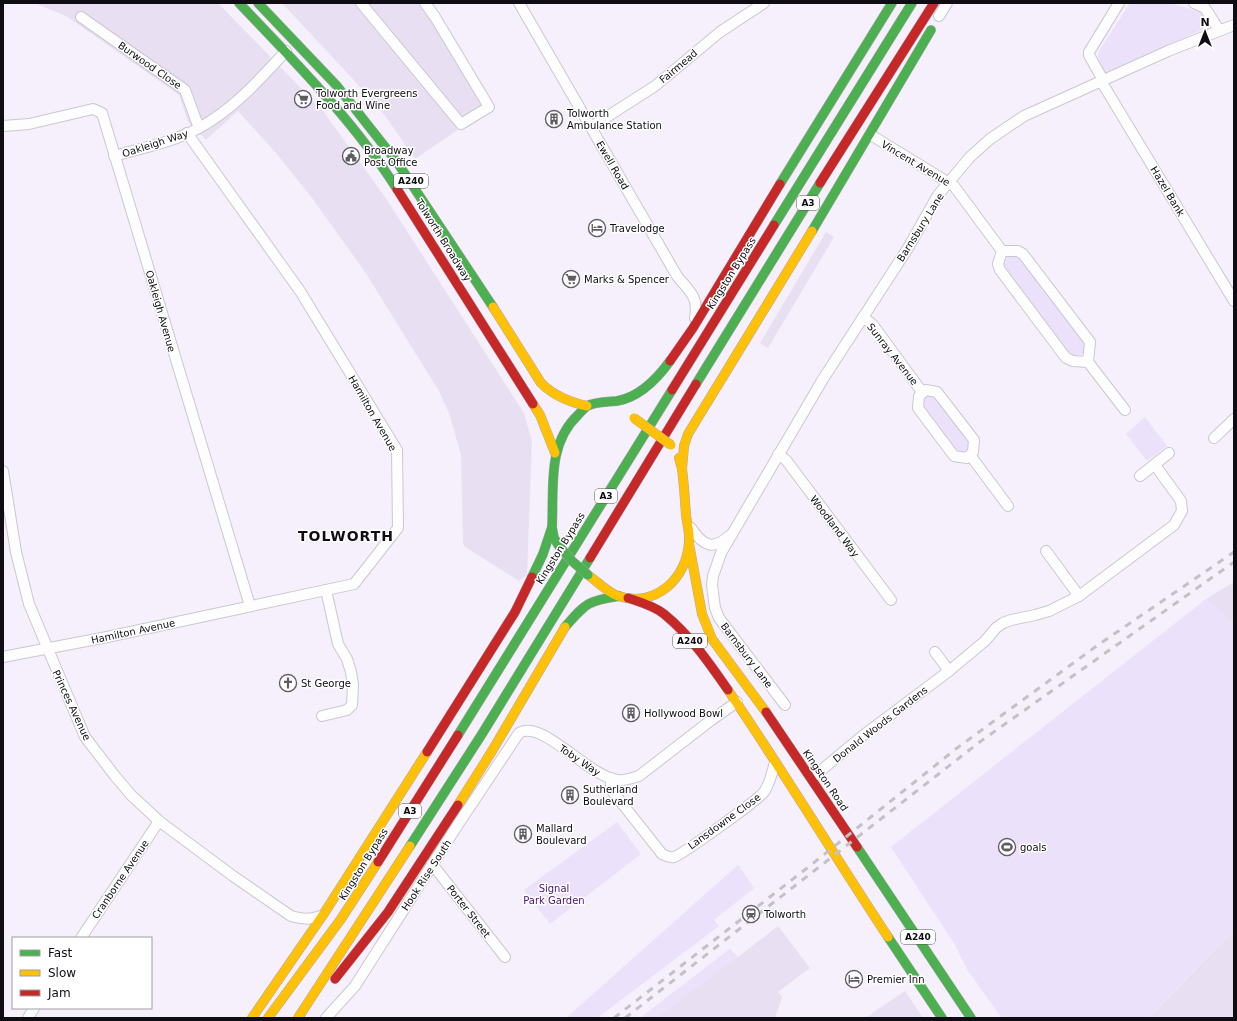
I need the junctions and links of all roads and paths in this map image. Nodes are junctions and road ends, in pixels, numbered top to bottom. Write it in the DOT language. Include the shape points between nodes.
graph roads {
  1 [pos="239,3"];
  2 [pos="258,3"];
  3 [pos="361,3"];
  4 [pos="425,3"];
  5 [pos="519,3"];
  6 [pos="764,3"];
  7 [pos="892,3"];
  8 [pos="912,3"];
  9 [pos="934,3"];
  10 [pos="947,3"];
  11 [pos="1119,3"];
  12 [pos="1194,3"];
  13 [pos="940,16"];
  14 [pos="81,17"];
  15 [pos="1234,25"];
  16 [pos="1219,30"];
  17 [pos="286,51"];
  18 [pos="1102,80"];
  19 [pos="3,126"];
  20 [pos="591,127"];
  21 [pos="199,128"];
  22 [pos="187,133"];
  23 [pos="870,135"];
  24 [pos="114,156"];
  25 [pos="949,182"];
  26 [pos="1002,251"];
  27 [pos="1234,301"];
  28 [pos="863,318"];
  29 [pos="693,328"];
  30 [pos="1088,362"];
  31 [pos="922,392"];
  32 [pos="603,403"];
  33 [pos="587,406"];
  34 [pos="1125,410"];
  35 [pos="1234,419"];
  36 [pos="1214,438"];
  37 [pos="555,453"];
  38 [pos="1169,453"];
  39 [pos="778,454"];
  40 [pos="970,455"];
  41 [pos="1155,465"];
  42 [pos="682,469"];
  43 [pos="3,471"];
  44 [pos="1140,476"];
  45 [pos="1008,506"];
  46 [pos="687,523"];
  47 [pos="552,526"];
  48 [pos="732,533"];
  49 [pos="689,544"];
  50 [pos="1046,551"];
  51 [pos="326,590"];
  52 [pos="1079,596"];
  53 [pos="623,597"];
  54 [pos="890,600"];
  55 [pos="250,606"];
  56 [pos="47,649"];
  57 [pos="935,652"];
  58 [pos="3,657"];
  59 [pos="949,671"];
  60 [pos="737,702"];
  61 [pos="517,705"];
  62 [pos="785,705"];
  63 [pos="322,716"];
  64 [pos="523,724"];
  65 [pos="775,760"];
  66 [pos="611,778"];
  67 [pos="812,778"];
  68 [pos="159,821"];
  69 [pos="432,864"];
  70 [pos="323,915"];
  71 [pos="82,937"];
  72 [pos="505,958"];
  73 [pos="33,1009"];
  74 [pos="28,1018"];
  75 [pos="252,1018"];
  76 [pos="268,1018"];
  77 [pos="298,1018"];
  78 [pos="302,1018"];
  79 [pos="326,1018"];
  80 [pos="942,1018"];
  81 [pos="971,1018"];
  1 -- 17 [label="main road, Tolworth Broadway / A240"];
  2 -- 33 [label="main road, Tolworth Broadway / A240" via="337,86 396,162 546,390 562,400"];
  3 -- 4 [label="street" via="461,124 489,106"];
  5 -- 20 [label="street, Ewell Road"];
  6 -- 20 [label="street, Fairmead" via="720,32 655,86"];
  7 -- 29 [label="main road"];
  8 -- 76 [label="main road, Kingston Bypass / A3" via="444,758 341,919"];
  9 -- 77 [label="main road, A3" via="777,253 482,734"];
  10 -- 13 [label="street"];
  11 -- 18 [label="street, Hazel Bank" via="1089,52"];
  12 -- 16 [label="street" via="1205,8"];
  13 -- 23 [label="main road"];
  14 -- 21 [label="street, Burwood Close" via="185,90"];
  15 -- 16 [label="street, Barnsbury Lane"];
  16 -- 18 [label="street, Barnsbury Lane"];
  17 -- 21 [label="street, Oakleigh Way" via="241,99"];
  17 -- 37 [label="main road, Tolworth Broadway / A240" via="326,95 385,170 540,415"];
  18 -- 25 [label="street, Barnsbury Lane" via="1010,125 970,157"];
  18 -- 27 [label="street, Hazel Bank"];
  19 -- 24 [label="street, Oakleigh Avenue" via="29,124 93,109 102,113"];
  20 -- 29 [label="street, Ewell Road" via="678,276 694,295 696,302"];
  21 -- 22 [label="street, Oakleigh Way"];
  22 -- 24 [label="street, Oakleigh Way"];
  22 -- 51 [label="street, Hamilton Avenue" via="300,291 397,450 398,528 354,584"];
  23 -- 25 [label="street, Vincent Avenue"];
  23 -- 42 [label="main road" via="688,434"];
  24 -- 55 [label="street, Oakleigh Avenue"];
  25 -- 26 [label="street, Vincent Avenue"];
  25 -- 28 [label="street, Barnsbury Lane" via="938,195"];
  26 -- 30 [label="street" via="1018,251 1023,254 1090,342"];
  26 -- 30 [label="street" via="998,264 1000,270 1066,358"];
  28 -- 31 [label="street, Sunray Avenue" via="873,325"];
  28 -- 39 [label="street, Barnsbury Lane"];
  29 -- 32 [label="main road" via="652,383 621,400"];
  30 -- 34 [label="street"];
  31 -- 40 [label="street, Sunray Avenue" via="937,392 974,440 974,448"];
  31 -- 40 [label="street, Sunray Avenue" via="918,408 950,451 959,457 967,458"];
  32 -- 33 [label="main road, A240"];
  32 -- 42 [label="main road, A240, bridge" via="627,414 671,445 676,450"];
  33 -- 37 [label="main road, A240" via="570,422 561,436"];
  35 -- 36 [label="street"];
  37 -- 47 [label="main road, A240"];
  38 -- 41 [label="street"];
  39 -- 48 [label="street, Barnsbury Lane"];
  39 -- 54 [label="street, Woodland Way" via="786,460"];
  40 -- 45 [label="street"];
  41 -- 44 [label="street"];
  41 -- 52 [label="street, Donald Woods Gardens" via="1181,501 1182,511 1179,519"];
  42 -- 46 [label="main road, A240"];
  43 -- 56 [label="street, Princes Avenue" via="16,552 29,604"];
  46 -- 48 [label="street, Barnsbury Lane" via="700,541 709,544 720,543"];
  46 -- 49 [label="main road, A240"];
  47 -- 53 [label="main road, A240, bridge" via="554,538 572,561 609,591"];
  47 -- 70 [label="main road" via="543,554 515,612"];
  48 -- 62 [label="street, Barnsbury Lane" via="720,553 713,576 715,608 727,630"];
  49 -- 53 [label="main road, A240" via="681,573 669,587 649,597"];
  49 -- 67 [label="main road, Kingston Road / A240" via="698,596 708,631"];
  50 -- 52 [label="street"];
  51 -- 55 [label="street, Hamilton Avenue"];
  51 -- 63 [label="street" via="338,644 347,659 353,685 352,705 346,710"];
  52 -- 59 [label="street, Donald Woods Gardens" via="1049,611 1003,623"];
  53 -- 60 [label="main road, A240" via="664,614 710,664"];
  53 -- 61 [label="main road" via="595,600 582,607 571,618"];
  55 -- 56 [label="street, Hamilton Avenue"];
  56 -- 58 [label="street, Hamilton Avenue"];
  56 -- 68 [label="street, Princes Avenue" via="85,737 123,786"];
  57 -- 59 [label="street"];
  59 -- 67 [label="street, Donald Woods Gardens"];
  60 -- 65 [label="main road, A240"];
  60 -- 66 [label="street, Toby Way" via="639,776 628,780"];
  61 -- 64 [label="street"];
  61 -- 78 [label="main road" via="492,751 388,912"];
  64 -- 66 [label="street, Toby Way" via="541,733 594,770"];
  64 -- 69 [label="street, Hook Rise South"];
  65 -- 66 [label="street, Lansdowne Close" via="765,792 689,847 669,857 662,854 613,792 610,787"];
  65 -- 80 [label="main road, A240" via="820,834"];
  67 -- 81 [label="main road, Kingston Road / A240"];
  68 -- 70 [label="street, Princes Avenue" via="291,916 312,919"];
  68 -- 71 [label="street, Cranborne Avenue"];
  69 -- 72 [label="street, Porter Street"];
  69 -- 79 [label="street, Hook Rise South" via="355,986"];
  70 -- 75 [label="main road"];
  73 -- 74 [label="street"];
}
